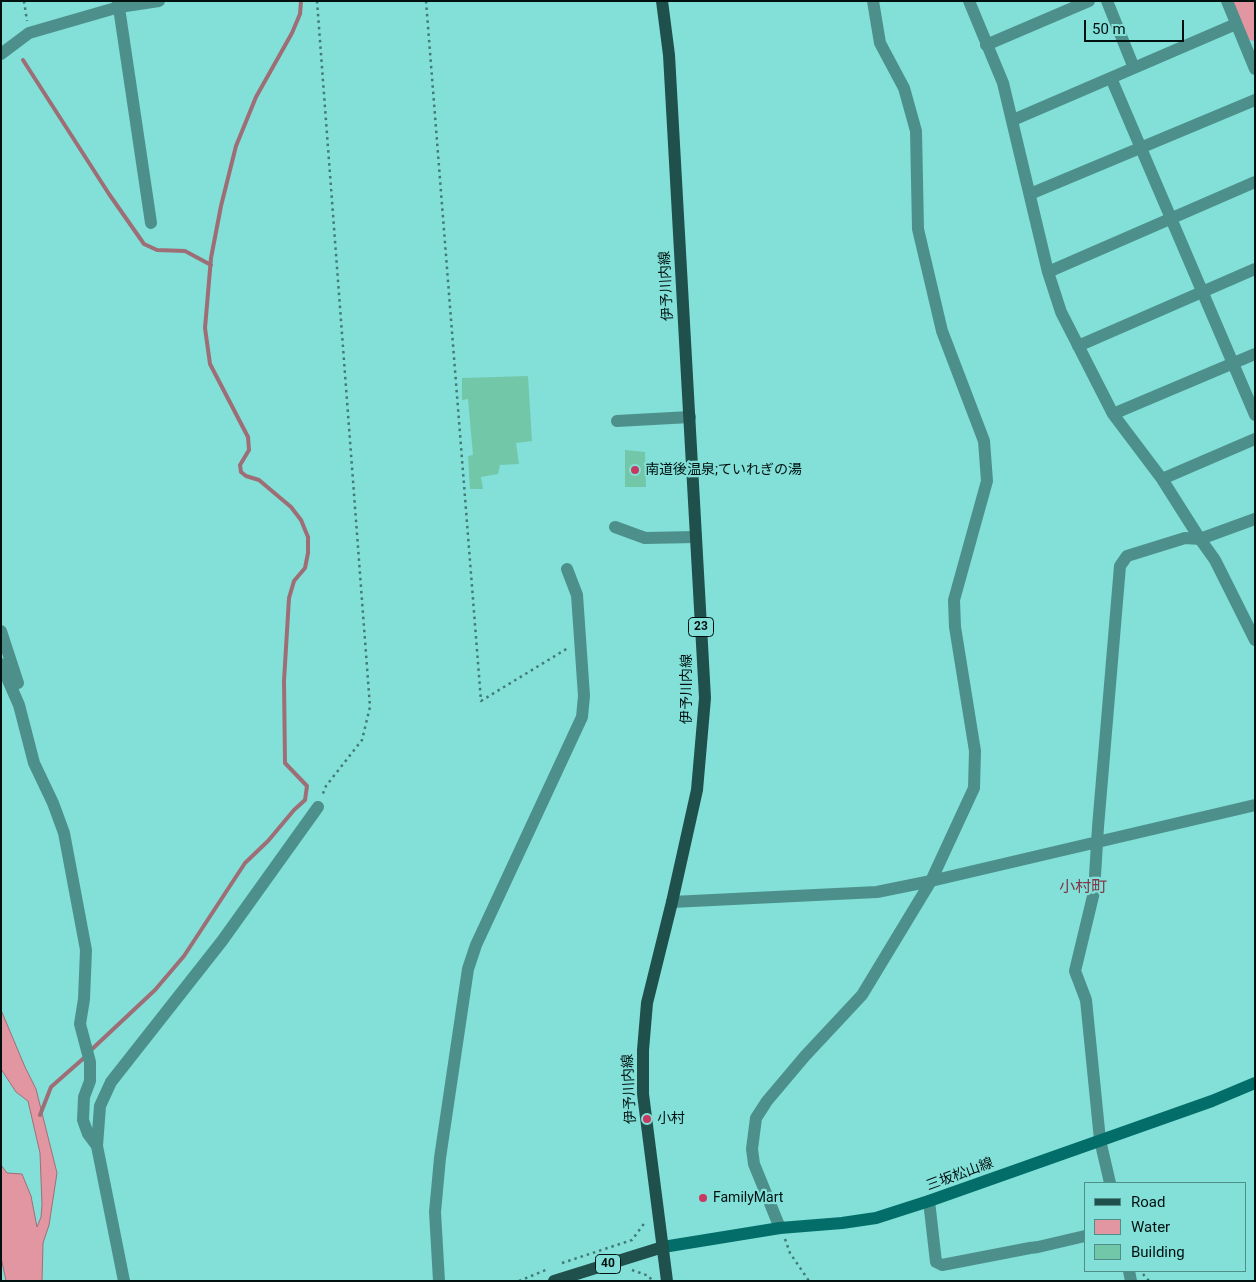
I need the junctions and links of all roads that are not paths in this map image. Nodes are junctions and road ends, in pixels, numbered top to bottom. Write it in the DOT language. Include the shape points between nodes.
graph roads {
  1 [pos="159,1"];
  2 [pos="662,1"];
  3 [pos="873,1"];
  4 [pos="969,1"];
  5 [pos="1089,1"];
  6 [pos="1107,1"];
  7 [pos="1228,1"];
  8 [pos="119,4"];
  9 [pos="1236,24"];
  10 [pos="986,45"];
  11 [pos="1,54"];
  12 [pos="1134,68"];
  13 [pos="1255,69"];
  14 [pos="1111,78"];
  15 [pos="1255,100"];
  16 [pos="1013,120"];
  17 [pos="1141,148"];
  18 [pos="1255,182"];
  19 [pos="1030,194"];
  20 [pos="1171,218"];
  21 [pos="151,223"];
  22 [pos="1255,269"];
  23 [pos="1048,272"];
  24 [pos="1202,291"];
  25 [pos="1078,346"];
  26 [pos="1255,354"];
  27 [pos="1233,363"];
  28 [pos="1113,414"];
  29 [pos="1255,415"];
  30 [pos="690,417"];
  31 [pos="617,421"];
  32 [pos="1255,439"];
  33 [pos="1162,479"];
  34 [pos="1255,519"];
  35 [pos="615,527"];
  36 [pos="696,537"];
  37 [pos="1200,539"];
  38 [pos="567,570"];
  39 [pos="1,630"];
  40 [pos="1255,640"];
  41 [pos="1,664"];
  42 [pos="19,705"];
  43 [pos="1255,805"];
  44 [pos="318,807"];
  45 [pos="1098,841"];
  46 [pos="930,881"];
  47 [pos="672,902"];
  48 [pos="1255,1083"];
  49 [pos="1100,1140"];
  50 [pos="97,1146"];
  51 [pos="1110,1182"];
  52 [pos="929,1202"];
  53 [pos="780,1228"];
  54 [pos="1084,1236"];
  55 [pos="662,1247"];
  56 [pos="124,1281"];
  57 [pos="439,1281"];
  58 [pos="554,1281"];
  59 [pos="668,1281"];
  1 -- 8 [label="street"];
  2 -- 30 [label="main road, 伊予川内線 / 23" via="669,55"];
  3 -- 46 [label="street" via="880,43 904,88 916,131 918,229 942,330 984,441 987,481 954,600 955,628 976,751 974,788"];
  4 -- 10 [label="street"];
  5 -- 10 [label="street"];
  6 -- 12 [label="street"];
  7 -- 9 [label="street"];
  8 -- 11 [label="street" via="29,33"];
  8 -- 21 [label="street"];
  9 -- 12 [label="street"];
  9 -- 13 [label="street"];
  10 -- 16 [label="street" via="1003,83"];
  12 -- 14 [label="street"];
  14 -- 16 [label="street"];
  14 -- 17 [label="street"];
  15 -- 17 [label="street"];
  16 -- 19 [label="street"];
  17 -- 19 [label="street"];
  17 -- 20 [label="street"];
  18 -- 20 [label="street"];
  19 -- 23 [label="street"];
  20 -- 23 [label="street"];
  20 -- 24 [label="street"];
  22 -- 24 [label="street"];
  23 -- 25 [label="street"];
  24 -- 25 [label="street"];
  24 -- 27 [label="street"];
  25 -- 28 [label="street"];
  26 -- 27 [label="street"];
  27 -- 28 [label="street"];
  27 -- 29 [label="street"];
  28 -- 33 [label="street"];
  30 -- 31 [label="street"];
  30 -- 36 [label="main road, 伊予川内線 / 23"];
  32 -- 33 [label="street"];
  33 -- 37 [label="street"];
  34 -- 37 [label="street"];
  35 -- 36 [label="street" via="645,538"];
  36 -- 47 [label="main road, 伊予川内線 / 23" via="705,698 698,790"];
  37 -- 40 [label="street" via="1215,560"];
  37 -- 45 [label="street" via="1185,538 1127,556 1120,566"];
  38 -- 57 [label="street" via="577,595 584,696 582,717 476,945 468,969 440,1158 436,1212"];
  39 -- 42 [label="street" via="18,682"];
  41 -- 42 [label="street"];
  42 -- 50 [label="street" via="34,763 64,833 86,950 80,1024 90,1062 90,1081 84,1097 83,1120"];
  43 -- 45 [label="street"];
  44 -- 50 [label="street" via="222,941 111,1082 100,1106"];
  45 -- 46 [label="street"];
  45 -- 49 [label="street" via="1094,892 1075,971 1086,1000"];
  46 -- 47 [label="street" via="877,892"];
  46 -- 53 [label="street" via="862,995 805,1056 756,1118 752,1149 754,1164"];
  47 -- 55 [label="main road, 伊予川内線 / 23" via="647,1003 643,1050 643,1094"];
  48 -- 49 [label="main road, 三坂松山線"];
  49 -- 51 [label="street"];
  49 -- 52 [label="main road, 三坂松山線"];
  50 -- 56 [label="street"];
  52 -- 53 [label="main road, 三坂松山線" via="876,1218"];
  52 -- 54 [label="street" via="936,1262 942,1265"];
  53 -- 55 [label="main road, 三坂松山線"];
  55 -- 58 [label="main road, 40"];
  55 -- 59 [label="main road, 伊予川内線 / 23"];
}
